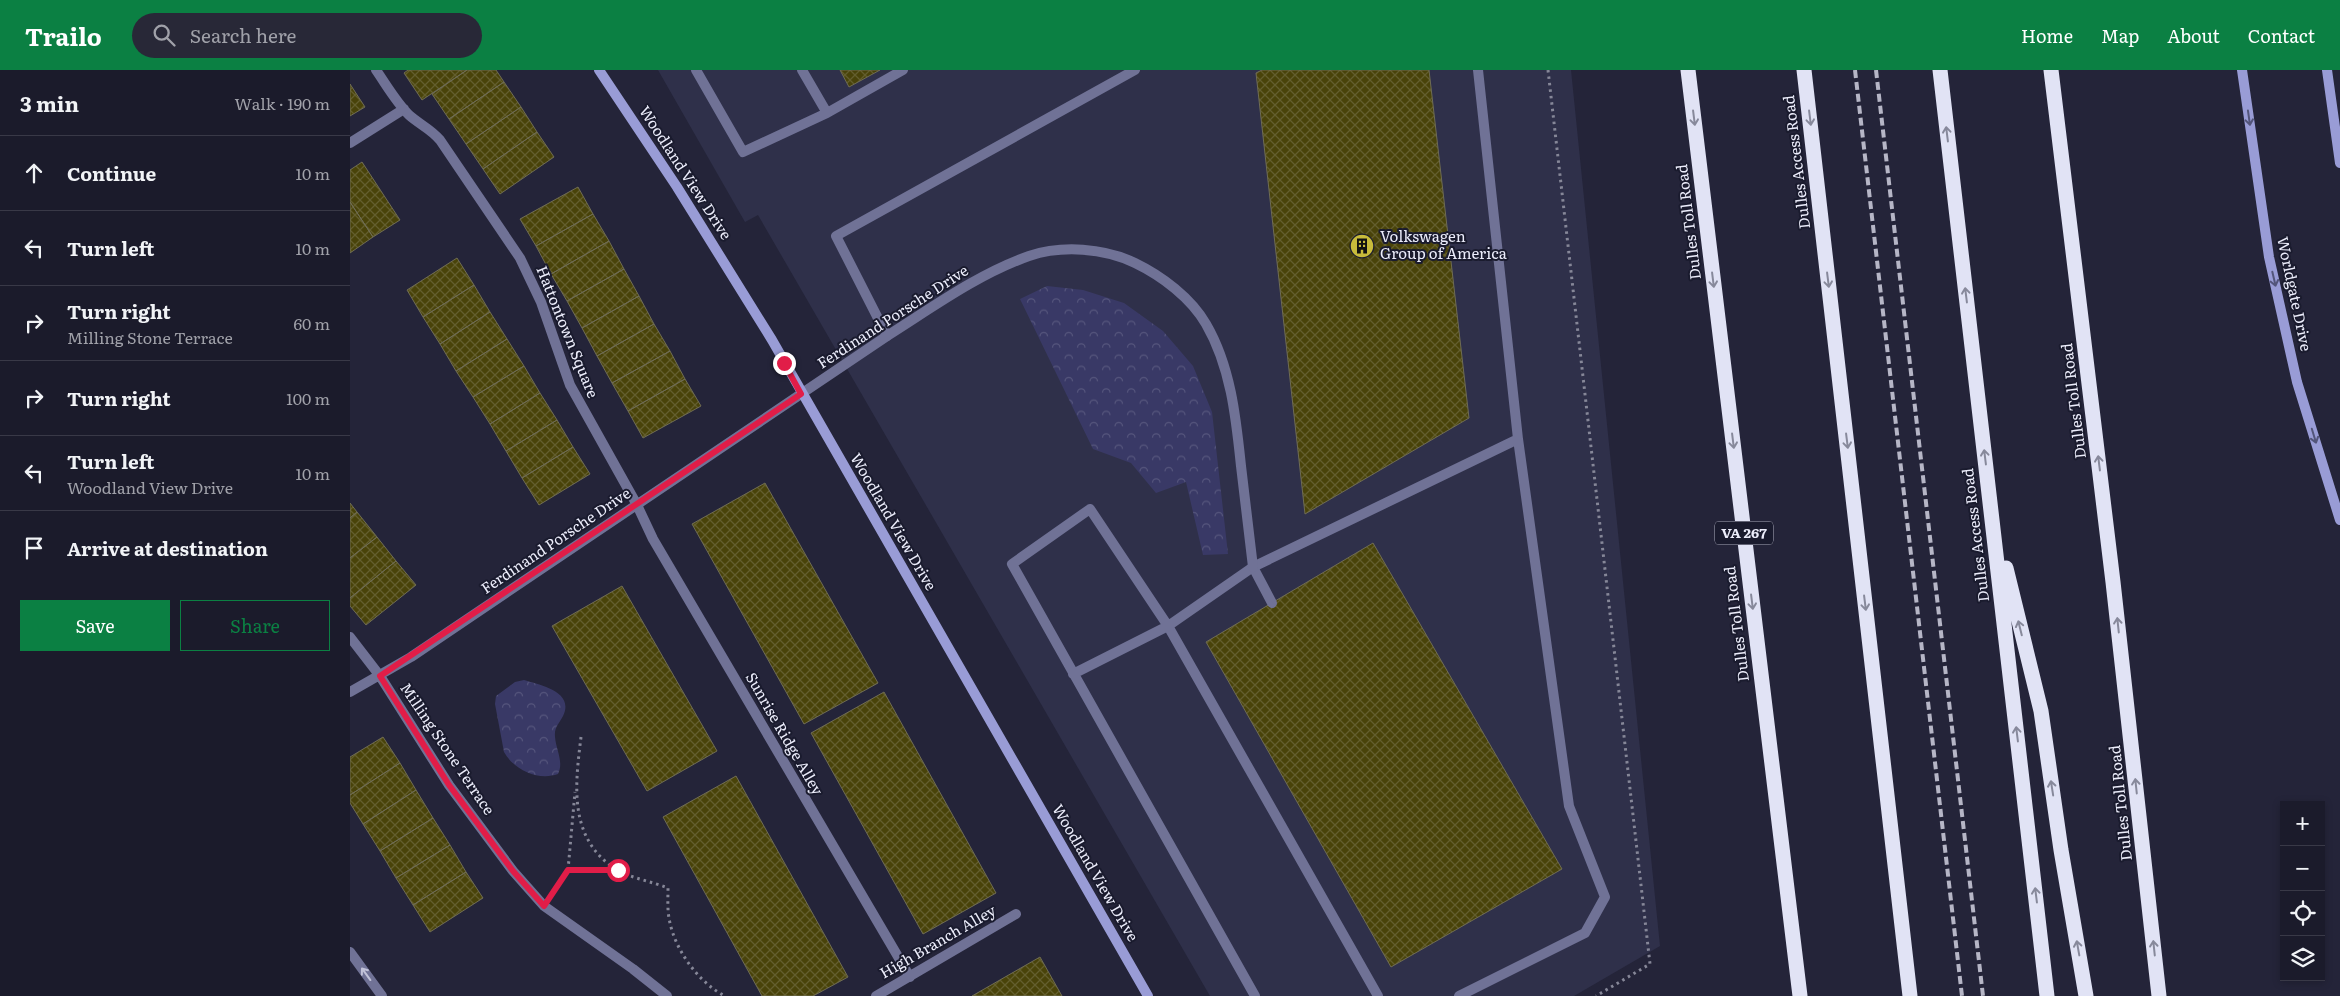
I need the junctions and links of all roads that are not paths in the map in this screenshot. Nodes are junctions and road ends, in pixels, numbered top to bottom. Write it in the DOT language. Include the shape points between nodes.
graph roads {
  1 [pos="376,70"];
  2 [pos="600,70"];
  3 [pos="696,70"];
  4 [pos="802,70"];
  5 [pos="903,70"];
  6 [pos="1135,70"];
  7 [pos="1478,70"];
  8 [pos="1688,70"];
  9 [pos="1804,70"];
  10 [pos="1940,70"];
  11 [pos="2051,70"];
  12 [pos="2242,70"];
  13 [pos="2326,70"];
  14 [pos="404,109"];
  15 [pos="827,113"];
  16 [pos="350,143"];
  17 [pos="2340,163"];
  18 [pos="887,336"];
  19 [pos="801,394"];
  20 [pos="1518,439"];
  21 [pos="638,505"];
  22 [pos="1990,505"];
  23 [pos="2340,520"];
  24 [pos="1253,567"];
  25 [pos="1272,603"];
  26 [pos="1168,626"];
  27 [pos="350,637"];
  28 [pos="1073,674"];
  29 [pos="380,676"];
  30 [pos="350,692"];
  31 [pos="1016,914"];
  32 [pos="350,952"];
  33 [pos="910,976"];
  34 [pos="382,996"];
  35 [pos="667,996"];
  36 [pos="876,996"];
  37 [pos="1148,996"];
  38 [pos="1255,996"];
  39 [pos="1378,996"];
  40 [pos="1459,996"];
  41 [pos="1800,996"];
  42 [pos="1910,996"];
  43 [pos="2047,996"];
  44 [pos="2086,996"];
  45 [pos="2159,996"];
  1 -- 14 [label="street, Hattontown Square"];
  2 -- 19 [label="street, Woodland View Drive" via="734,277"];
  3 -- 15 [label="street" via="744,152"];
  4 -- 15 [label="street"];
  5 -- 15 [label="street"];
  6 -- 18 [label="street" via="836,236"];
  7 -- 20 [label="street"];
  8 -- 41 [label="highway, Dulles Toll Road / VA 267, one-way"];
  9 -- 42 [label="highway, Dulles Access Road, one-way"];
  22 -- 10 [label="highway, Dulles Access Road, one-way"];
  45 -- 11 [label="highway, Dulles Toll Road, one-way"];
  12 -- 23 [label="street, Worldgate Drive, one-way" via="2269,257 2297,382"];
  13 -- 17 [label="street"];
  14 -- 16 [label="street"];
  14 -- 21 [label="street, Hattontown Square" via="433,131 520,258 541,302 570,386"];
  18 -- 19 [label="street, Ferdinand Porsche Drive"];
  18 -- 24 [label="street, Ferdinand Porsche Drive" via="997,269 1030,256 1060,250 1094,250 1124,258 1154,273 1181,294 1205,323 1222,358 1234,404"];
  19 -- 21 [label="street, Ferdinand Porsche Drive"];
  19 -- 37 [label="street, Woodland View Drive"];
  20 -- 24 [label="street"];
  20 -- 40 [label="street" via="1569,806 1605,897 1585,933"];
  21 -- 29 [label="street, Ferdinand Porsche Drive"];
  21 -- 33 [label="street, Sunrise Ridge Alley" via="653,539"];
  43 -- 22 [label="highway, Dulles Access Road, one-way"];
  44 -- 22 [label="highway, one-way" via="2041,711"];
  24 -- 25 [label="street"];
  24 -- 26 [label="street"];
  26 -- 28 [label="street"];
  26 -- 28 [label="street" via="1090,509 1012,564"];
  26 -- 39 [label="street"];
  27 -- 29 [label="street"];
  28 -- 38 [label="street"];
  29 -- 30 [label="street, Ferdinand Porsche Drive"];
  29 -- 35 [label="street, Milling Stone Terrace" via="449,785 513,871 544,906"];
  31 -- 33 [label="street, High Branch Alley"];
  34 -- 32 [label="street, one-way"];
  33 -- 36 [label="street, High Branch Alley"];
}
